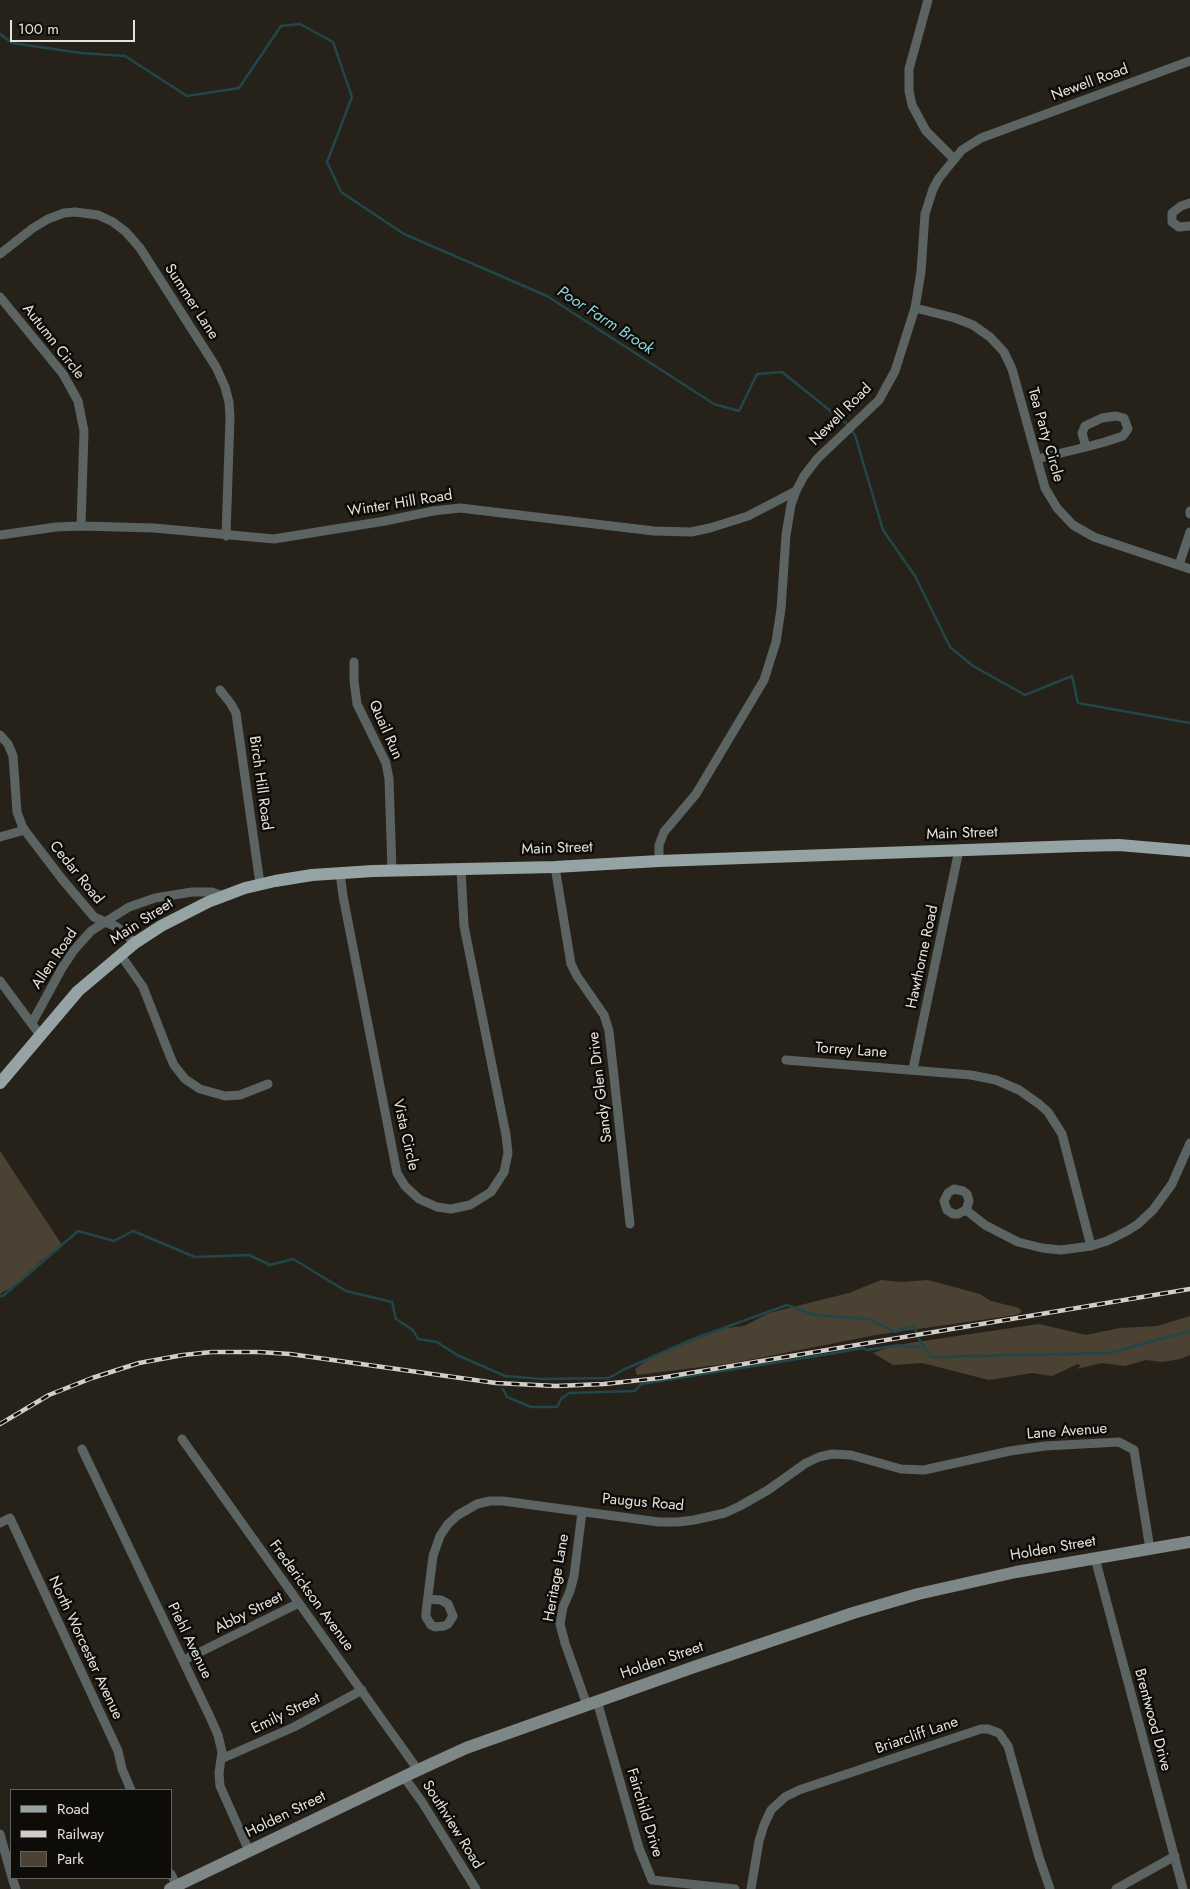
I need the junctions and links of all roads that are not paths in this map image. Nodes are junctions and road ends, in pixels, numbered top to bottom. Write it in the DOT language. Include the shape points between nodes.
graph roads {
  1 [pos="928,0"];
  2 [pos="1190,61"];
  3 [pos="953,158"];
  4 [pos="1190,203"];
  5 [pos="1190,226"];
  6 [pos="0,254"];
  7 [pos="0,298"];
  8 [pos="915,308"];
  9 [pos="1086,447"];
  10 [pos="1037,459"];
  11 [pos="796,491"];
  12 [pos="81,526"];
  13 [pos="1190,532"];
  14 [pos="0,535"];
  15 [pos="226,536"];
  16 [pos="1179,565"];
  17 [pos="1190,569"];
  18 [pos="354,662"];
  19 [pos="220,690"];
  20 [pos="0,735"];
  21 [pos="25,830"];
  22 [pos="0,837"];
  23 [pos="959,850"];
  24 [pos="1190,851"];
  25 [pos="659,861"];
  26 [pos="555,867"];
  27 [pos="392,870"];
  28 [pos="461,870"];
  29 [pos="340,872"];
  30 [pos="260,884"];
  31 [pos="223,896"];
  32 [pos="105,922"];
  33 [pos="135,943"];
  34 [pos="120,954"];
  35 [pos="0,981"];
  36 [pos="32,1023"];
  37 [pos="40,1035"];
  38 [pos="786,1060"];
  39 [pos="914,1069"];
  40 [pos="0,1083"];
  41 [pos="268,1084"];
  42 [pos="1189,1146"];
  43 [pos="966,1210"];
  44 [pos="630,1224"];
  45 [pos="1091,1246"];
  46 [pos="182,1439"];
  47 [pos="82,1449"];
  48 [pos="962,1462"];
  49 [pos="582,1512"];
  50 [pos="0,1523"];
  51 [pos="1190,1542"];
  52 [pos="1150,1548"];
  53 [pos="1095,1558"];
  54 [pos="428,1598"];
  55 [pos="299,1603"];
  56 [pos="184,1660"];
  57 [pos="362,1690"];
  58 [pos="592,1703"];
  59 [pos="221,1759"];
  60 [pos="418,1770"];
  61 [pos="404,1776"];
  62 [pos="131,1789"];
  63 [pos="0,1834"];
  64 [pos="250,1851"];
  65 [pos="1175,1856"];
  66 [pos="10,1870"];
  67 [pos="652,1880"];
  68 [pos="173,1883"];
  69 [pos="476,1889"];
  70 [pos="656,1889"];
  71 [pos="735,1889"];
  72 [pos="751,1889"];
  73 [pos="1050,1889"];
  74 [pos="1116,1889"];
  75 [pos="1183,1889"];
  1 -- 3 [label="street" via="910,69 909,90 922,125"];
  2 -- 3 [label="street, Newell Road" via="990,134 971,143"];
  3 -- 8 [label="street, Newell Road" via="933,189 925,214"];
  4 -- 5 [label="street" via="1172,213 1172,222 1179,227"];
  6 -- 15 [label="street, Summer Lane" via="33,228 70,212 87,212 108,219 135,242 216,367 225,387 230,410"];
  7 -- 12 [label="street, Autumn Circle" via="63,374 78,401 84,431"];
  8 -- 10 [label="street, Tea Party Circle" via="973,325 1000,348 1012,369"];
  8 -- 11 [label="street, Newell Road" via="895,371 879,400 817,459"];
  9 -- 9 [label="street" via="1123,436 1128,429 1124,418 1102,418 1085,426 1082,433"];
  9 -- 10 [label="street"];
  10 -- 16 [label="street, Tea Party Circle" via="1048,495 1073,526 1094,537"];
  11 -- 15 [label="street, Winter Hill Road" via="748,516 691,532 654,531 460,508 281,539"];
  11 -- 25 [label="street, Newell Road" via="786,535 778,634 764,680 696,794 664,832 659,845"];
  12 -- 14 [label="street, Winter Hill Road"];
  12 -- 15 [label="street, Winter Hill Road" via="154,528"];
  13 -- 16 [label="street"];
  16 -- 17 [label="street, Tea Party Circle"];
  18 -- 27 [label="street, Quail Run" via="357,704 386,763 389,779"];
  19 -- 30 [label="street, Birch Hill Road" via="236,713"];
  20 -- 21 [label="street, Cedar Road" via="13,756 16,807"];
  21 -- 22 [label="street"];
  21 -- 32 [label="street, Cedar Road" via="85,908"];
  23 -- 24 [label="main road, Main Street" via="1119,845"];
  23 -- 25 [label="main road, Main Street"];
  23 -- 39 [label="street, Hawthorne Road"];
  25 -- 26 [label="main road, Main Street"];
  26 -- 28 [label="main road, Main Street"];
  26 -- 44 [label="street, Sandy Glen Drive" via="571,964 604,1015 609,1031"];
  27 -- 28 [label="main road, Main Street"];
  27 -- 29 [label="main road, Main Street"];
  28 -- 29 [label="street, Vista Circle" via="464,926 508,1153 504,1172 491,1192 470,1205 451,1209 432,1206 419,1199 397,1173"];
  29 -- 30 [label="main road, Main Street"];
  30 -- 31 [label="main road, Main Street"];
  31 -- 32 [label="street, Allen Road" via="205,892 170,894 137,904"];
  31 -- 33 [label="main road, Main Street"];
  32 -- 33 [label="street, Cedar Road" via="117,927"];
  32 -- 36 [label="street, Allen Road" via="91,931 74,950"];
  33 -- 34 [label="main road, Main Street"];
  34 -- 37 [label="main road, Main Street" via="78,991"];
  34 -- 41 [label="street" via="143,987 172,1060 185,1079 200,1089 225,1096 240,1095"];
  35 -- 36 [label="street"];
  36 -- 37 [label="street"];
  37 -- 40 [label="main road, Main Street"];
  38 -- 39 [label="street, Torrey Lane"];
  39 -- 45 [label="street, Torrey Lane" via="996,1080 1019,1090 1043,1108 1062,1134"];
  42 -- 45 [label="street" via="1170,1188 1146,1217 1117,1236"];
  43 -- 45 [label="street" via="996,1232 1031,1246 1061,1250"];
  46 -- 55 [label="street, Frederickson Avenue"];
  47 -- 56 [label="street, Piehl Avenue"];
  48 -- 49 [label="street, Paugus Road" via="934,1469 908,1470 851,1455 832,1454 812,1460 754,1499 710,1517 670,1522"];
  48 -- 52 [label="street, Lane Avenue" via="1045,1446 1119,1442 1134,1450"];
  49 -- 54 [label="street, Paugus Road" via="503,1501 483,1502 470,1507 453,1519 440,1536 433,1556"];
  49 -- 58 [label="street, Heritage Lane" via="574,1576 560,1624"];
  50 -- 62 [label="street, North Worcester Avenue" via="10,1518 118,1750"];
  51 -- 52 [label="main road, Holden Street"];
  52 -- 53 [label="main road, Holden Street"];
  53 -- 58 [label="main road, Holden Street" via="957,1585 853,1613"];
  53 -- 65 [label="street, Brentwood Drive"];
  55 -- 56 [label="street, Abby Street"];
  55 -- 57 [label="street, Frederickson Avenue"];
  56 -- 59 [label="street, Piehl Avenue" via="218,1735"];
  57 -- 59 [label="street, Emily Street" via="294,1727"];
  57 -- 60 [label="street, Frederickson Avenue"];
  58 -- 60 [label="main road, Holden Street" via="466,1748"];
  58 -- 67 [label="street, Fairchild Drive"];
  59 -- 64 [label="street, Piehl Avenue" via="220,1786"];
  60 -- 61 [label="main road, Holden Street"];
  61 -- 64 [label="main road, Holden Street"];
  61 -- 69 [label="street, Southview Road"];
  63 -- 66 [label="street"];
  64 -- 68 [label="main road, Holden Street"];
  65 -- 74 [label="street"];
  65 -- 75 [label="street, Brentwood Drive"];
  67 -- 70 [label="street"];
  67 -- 71 [label="street, Fairchild Drive"];
  72 -- 73 [label="street, Briarcliff Lane" via="764,1825 771,1810 785,1797 982,1729 999,1733 1008,1746"];
}
